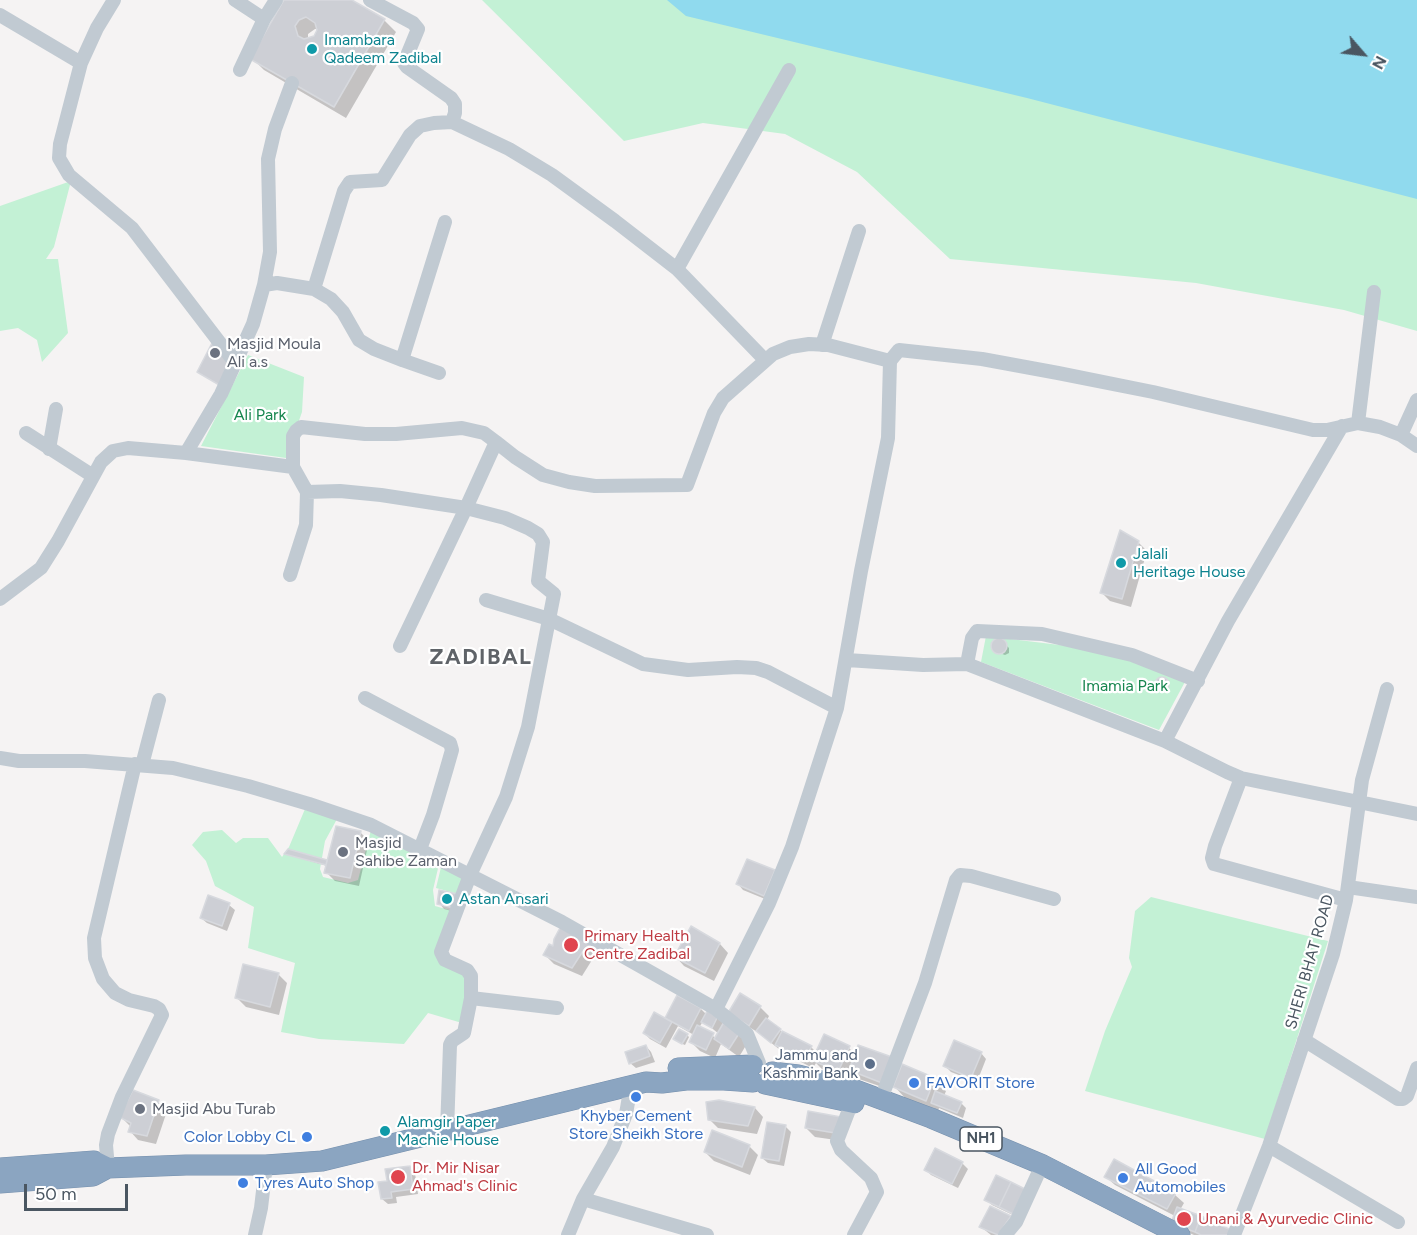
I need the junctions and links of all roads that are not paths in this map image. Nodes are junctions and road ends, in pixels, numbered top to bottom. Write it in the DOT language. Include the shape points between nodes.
graph roads {
  1 [pos="114,0"];
  2 [pos="235,0"];
  3 [pos="276,0"];
  4 [pos="370,0"];
  5 [pos="0,15"];
  6 [pos="264,19"];
  7 [pos="81,63"];
  8 [pos="240,70"];
  9 [pos="789,70"];
  10 [pos="292,83"];
  11 [pos="452,122"];
  12 [pos="445,222"];
  13 [pos="859,231"];
  14 [pos="677,269"];
  15 [pos="264,285"];
  16 [pos="314,289"];
  17 [pos="1374,292"];
  18 [pos="822,345"];
  19 [pos="402,360"];
  20 [pos="765,360"];
  21 [pos="890,361"];
  22 [pos="236,364"];
  23 [pos="439,373"];
  24 [pos="1417,400"];
  25 [pos="56,409"];
  26 [pos="1358,423"];
  27 [pos="1342,426"];
  28 [pos="26,433"];
  29 [pos="1401,435"];
  30 [pos="496,442"];
  31 [pos="1417,446"];
  32 [pos="49,449"];
  33 [pos="186,453"];
  34 [pos="294,467"];
  35 [pos="93,476"];
  36 [pos="307,492"];
  37 [pos="466,508"];
  38 [pos="290,575"];
  39 [pos="0,598"];
  40 [pos="486,600"];
  41 [pos="549,619"];
  42 [pos="400,646"];
  43 [pos="847,660"];
  44 [pos="967,664"];
  45 [pos="1198,681"];
  46 [pos="1387,689"];
  47 [pos="365,698"];
  48 [pos="159,700"];
  49 [pos="837,708"];
  50 [pos="1165,741"];
  51 [pos="0,758"];
  52 [pos="139,765"];
  53 [pos="1241,778"];
  54 [pos="1359,803"];
  55 [pos="1417,814"];
  56 [pos="420,849"];
  57 [pos="470,875"];
  58 [pos="1347,894"];
  59 [pos="1417,897"];
  60 [pos="1054,899"];
  61 [pos="471,998"];
  62 [pos="556,1008"];
  63 [pos="716,1009"];
  64 [pos="1304,1040"];
  65 [pos="1417,1068"];
  66 [pos="760,1073"];
  67 [pos="639,1083"];
  68 [pos="881,1099"];
  69 [pos="852,1102"];
  70 [pos="447,1131"];
  71 [pos="1269,1146"];
  72 [pos="266,1165"];
  73 [pos="0,1168"];
  74 [pos="108,1168"];
  75 [pos="1037,1176"];
  76 [pos="0,1183"];
  77 [pos="583,1199"];
  78 [pos="1398,1222"];
  79 [pos="255,1235"];
  80 [pos="568,1235"];
  81 [pos="707,1235"];
  82 [pos="854,1235"];
  83 [pos="1005,1235"];
  84 [pos="1159,1235"];
  85 [pos="1180,1235"];
  86 [pos="1234,1235"];
  1 -- 7 [label="street"];
  2 -- 6 [label="street"];
  3 -- 6 [label="street"];
  4 -- 11 [label="street" via="418,28 404,63 451,98 455,104"];
  5 -- 7 [label="street"];
  6 -- 8 [label="street"];
  7 -- 22 [label="street" via="59,158 69,175 132,228"];
  9 -- 14 [label="street"];
  10 -- 15 [label="street" via="267,159 270,252"];
  11 -- 14 [label="street" via="552,175"];
  11 -- 16 [label="street" via="420,126 382,180 350,182"];
  12 -- 19 [label="street"];
  13 -- 18 [label="street"];
  14 -- 20 [label="street"];
  15 -- 16 [label="street" via="277,283"];
  15 -- 22 [label="street" via="254,324"];
  16 -- 19 [label="street" via="343,312 359,340"];
  17 -- 26 [label="street"];
  18 -- 20 [label="street" via="790,347"];
  18 -- 21 [label="street"];
  19 -- 23 [label="street"];
  20 -- 30 [label="street" via="723,398 687,485 595,486 569,482 543,475"];
  21 -- 27 [label="street" via="899,350 982,359 1153,392 1313,430"];
  21 -- 43 [label="street" via="888,438"];
  22 -- 33 [label="street"];
  24 -- 29 [label="street"];
  25 -- 32 [label="street"];
  26 -- 27 [label="street"];
  26 -- 29 [label="street"];
  27 -- 45 [label="street" via="1233,611"];
  28 -- 32 [label="street"];
  29 -- 31 [label="street"];
  30 -- 34 [label="street" via="462,428 365,434 301,427 293,436"];
  30 -- 37 [label="street"];
  32 -- 35 [label="street"];
  33 -- 34 [label="street"];
  33 -- 35 [label="street" via="128,448 113,451"];
  34 -- 36 [label="street"];
  35 -- 39 [label="street" via="41,568"];
  36 -- 37 [label="street" via="381,495"];
  36 -- 38 [label="street" via="306,525"];
  37 -- 41 [label="street" via="505,518 538,534 543,542 538,581 554,594"];
  37 -- 42 [label="street"];
  40 -- 41 [label="street"];
  41 -- 49 [label="street" via="642,664 688,670 756,668"];
  41 -- 57 [label="street" via="521,750 506,797"];
  43 -- 44 [label="street"];
  43 -- 49 [label="street"];
  44 -- 45 [label="street" via="972,638 978,631 1042,634 1132,655"];
  44 -- 50 [label="street"];
  45 -- 50 [label="street"];
  46 -- 54 [label="street, SHERI BHAT ROAD"];
  47 -- 56 [label="street" via="450,743 452,750"];
  48 -- 52 [label="street"];
  49 -- 63 [label="street" via="792,847"];
  50 -- 53 [label="street"];
  51 -- 52 [label="street"];
  52 -- 56 [label="street" via="183,771 309,804 370,825"];
  52 -- 74 [label="street" via="94,938 95,958 103,979 115,993 154,1006 162,1015 108,1134"];
  53 -- 54 [label="street"];
  53 -- 58 [label="street" via="1215,846 1214,864"];
  54 -- 55 [label="street"];
  54 -- 58 [label="street, SHERI BHAT ROAD"];
  56 -- 57 [label="street"];
  57 -- 61 [label="street" via="441,952 445,960 470,973"];
  57 -- 63 [label="street" via="611,948"];
  58 -- 59 [label="street"];
  58 -- 64 [label="street, SHERI BHAT ROAD" via="1333,954"];
  60 -- 68 [label="street" via="960,875"];
  61 -- 62 [label="street"];
  61 -- 70 [label="street" via="464,1033 450,1045"];
  63 -- 66 [label="street" via="747,1034"];
  64 -- 65 [label="street" via="1398,1099 1407,1096"];
  64 -- 71 [label="street, SHERI BHAT ROAD"];
  66 -- 67 [label="highway, NH1" via="723,1080"];
  66 -- 68 [label="highway, NH1" via="819,1080"];
  66 -- 69 [label="highway, NH1"];
  67 -- 70 [label="highway, NH1"];
  67 -- 77 [label="street" via="613,1146"];
  68 -- 85 [label="highway, NH1" via="1043,1165"];
  69 -- 75 [label="highway, NH1"];
  69 -- 82 [label="street" via="837,1141 841,1150 871,1178 878,1192"];
  70 -- 72 [label="highway, NH1" via="322,1161"];
  71 -- 78 [label="street"];
  71 -- 86 [label="street, SHERI BHAT ROAD"];
  72 -- 74 [label="highway, NH1"];
  72 -- 79 [label="street"];
  73 -- 74 [label="highway, NH1" via="94,1161"];
  74 -- 76 [label="highway, NH1" via="93,1176"];
  75 -- 83 [label="street" via="1016,1222"];
  75 -- 84 [label="highway, NH1"];
  77 -- 80 [label="street"];
  77 -- 81 [label="street"];
}
